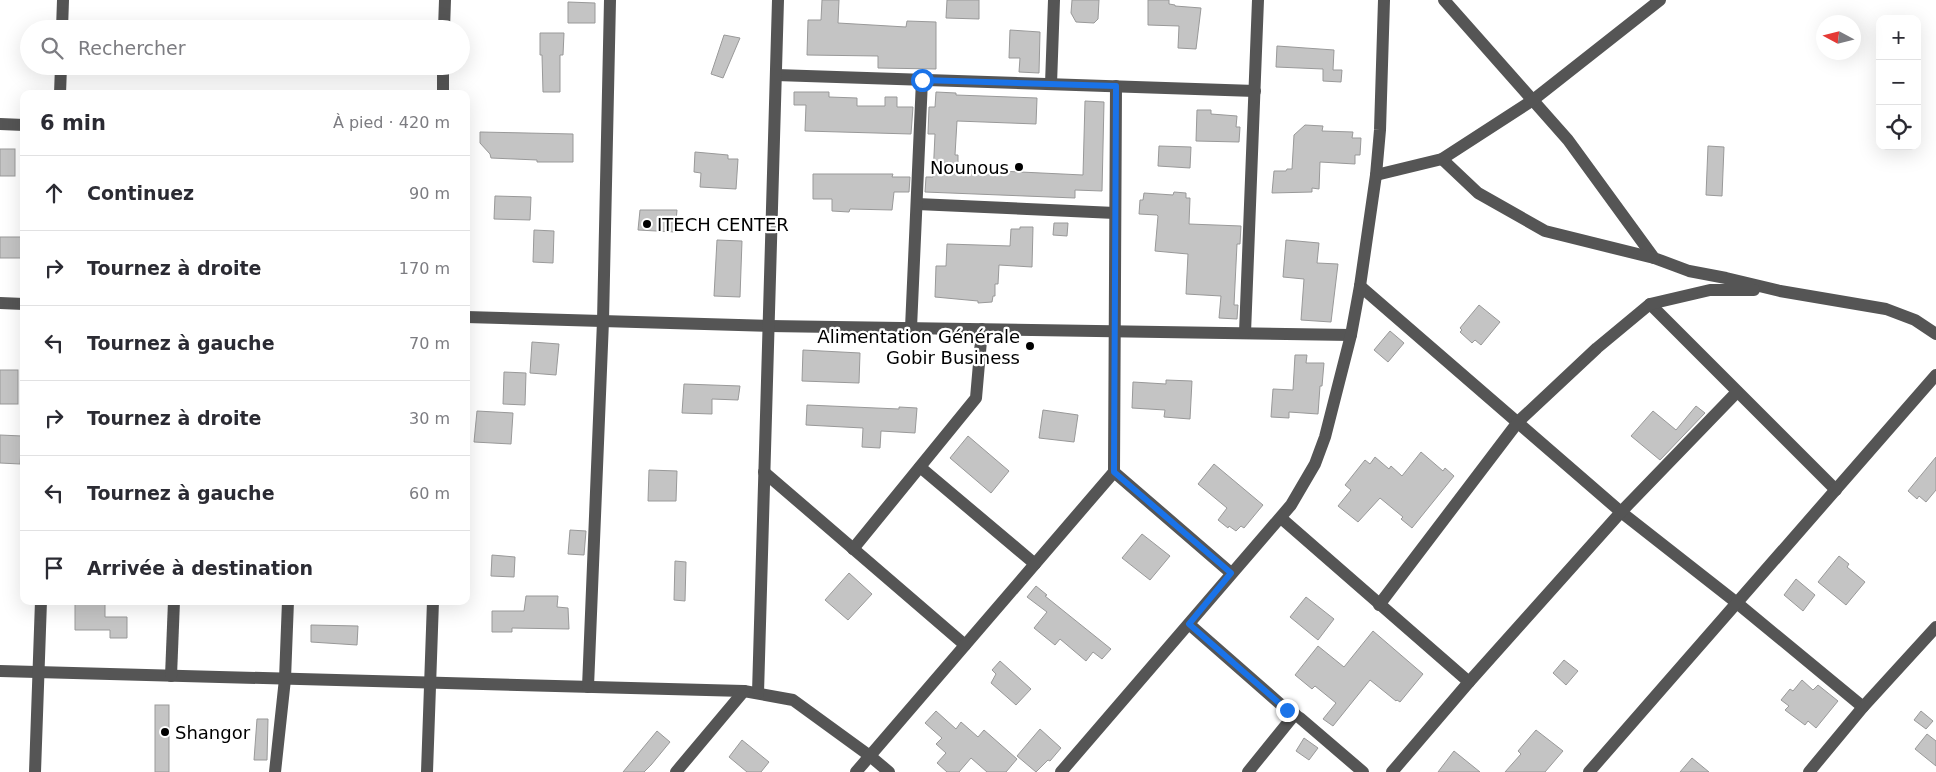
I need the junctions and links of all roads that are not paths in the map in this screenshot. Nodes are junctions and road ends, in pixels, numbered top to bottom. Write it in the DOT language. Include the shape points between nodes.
graph roads {
  1 [pos="63,0"];
  2 [pos="445,0"];
  3 [pos="610,0"];
  4 [pos="778,0"];
  5 [pos="1054,0"];
  6 [pos="1258,0"];
  7 [pos="1384,0"];
  8 [pos="1444,0"];
  9 [pos="1660,0"];
  10 [pos="62,20"];
  11 [pos="444,20"];
  12 [pos="61,75"];
  13 [pos="443,75"];
  14 [pos="776,75"];
  15 [pos="922,80"];
  16 [pos="1051,84"];
  17 [pos="1116,86"];
  18 [pos="60,90"];
  19 [pos="443,90"];
  20 [pos="1255,91"];
  21 [pos="1533,100"];
  22 [pos="0,124"];
  23 [pos="20,125"];
  24 [pos="1442,160"];
  25 [pos="1376,175"];
  26 [pos="917,204"];
  27 [pos="1115,213"];
  28 [pos="1654,258"];
  29 [pos="1360,286"];
  30 [pos="1780,291"];
  31 [pos="0,303"];
  32 [pos="20,304"];
  33 [pos="1650,304"];
  34 [pos="470,317"];
  35 [pos="603,321"];
  36 [pos="769,326"];
  37 [pos="911,328"];
  38 [pos="982,329"];
  39 [pos="1115,331"];
  40 [pos="1245,333"];
  41 [pos="1936,334"];
  42 [pos="1350,335"];
  43 [pos="1936,375"];
  44 [pos="1737,392"];
  45 [pos="1518,422"];
  46 [pos="920,467"];
  47 [pos="764,472"];
  48 [pos="1114,472"];
  49 [pos="1836,490"];
  50 [pos="1621,512"];
  51 [pos="1281,518"];
  52 [pos="854,549"];
  53 [pos="1035,564"];
  54 [pos="1231,573"];
  55 [pos="1737,602"];
  56 [pos="41,605"];
  57 [pos="174,605"];
  58 [pos="288,605"];
  59 [pos="433,605"];
  60 [pos="1379,605"];
  61 [pos="1189,624"];
  62 [pos="1936,627"];
  63 [pos="964,645"];
  64 [pos="0,672"];
  65 [pos="39,673"];
  66 [pos="171,676"];
  67 [pos="285,679"];
  68 [pos="1469,682"];
  69 [pos="431,683"];
  70 [pos="588,687"];
  71 [pos="744,691"];
  72 [pos="758,693"];
  73 [pos="1863,707"];
  74 [pos="1295,714"];
  75 [pos="870,756"];
  76 [pos="35,772"];
  77 [pos="275,772"];
  78 [pos="427,772"];
  79 [pos="676,772"];
  80 [pos="856,772"];
  81 [pos="889,772"];
  82 [pos="1061,772"];
  83 [pos="1248,772"];
  84 [pos="1363,772"];
  85 [pos="1392,772"];
  86 [pos="1589,772"];
  87 [pos="1809,772"];
  1 -- 10 [label="street"];
  2 -- 11 [label="street"];
  3 -- 35 [label="street"];
  4 -- 14 [label="street"];
  5 -- 16 [label="street"];
  6 -- 20 [label="street"];
  7 -- 25 [label="street"];
  8 -- 21 [label="street"];
  9 -- 21 [label="street"];
  12 -- 18 [label="street"];
  13 -- 19 [label="street"];
  14 -- 15 [label="street"];
  14 -- 36 [label="street"];
  15 -- 16 [label="street"];
  15 -- 26 [label="street"];
  16 -- 17 [label="street"];
  17 -- 20 [label="street"];
  17 -- 27 [label="street"];
  20 -- 40 [label="street"];
  21 -- 24 [label="street"];
  21 -- 28 [label="street" via="1568,140"];
  22 -- 23 [label="street"];
  24 -- 25 [label="street"];
  24 -- 28 [label="street" via="1478,193 1545,231"];
  25 -- 29 [label="street"];
  26 -- 27 [label="street"];
  26 -- 37 [label="street"];
  27 -- 39 [label="street"];
  28 -- 30 [label="street" via="1689,271"];
  29 -- 42 [label="street"];
  29 -- 45 [label="street"];
  30 -- 33 [label="street" via="1710,290"];
  30 -- 41 [label="street" via="1886,309 1915,320"];
  31 -- 32 [label="street"];
  33 -- 44 [label="street"];
  33 -- 45 [label="street" via="1597,348"];
  34 -- 35 [label="street"];
  35 -- 36 [label="street"];
  35 -- 70 [label="street"];
  36 -- 37 [label="street"];
  36 -- 47 [label="street"];
  37 -- 38 [label="street"];
  38 -- 39 [label="street"];
  38 -- 46 [label="street" via="976,398"];
  39 -- 40 [label="street"];
  39 -- 48 [label="street"];
  40 -- 42 [label="street"];
  42 -- 51 [label="street" via="1320,453"];
  43 -- 49 [label="street"];
  44 -- 49 [label="street"];
  44 -- 50 [label="street"];
  45 -- 50 [label="street"];
  45 -- 60 [label="street"];
  46 -- 52 [label="street"];
  46 -- 53 [label="street"];
  47 -- 52 [label="street"];
  47 -- 72 [label="street"];
  48 -- 53 [label="street"];
  48 -- 54 [label="street"];
  49 -- 55 [label="street"];
  50 -- 55 [label="street"];
  50 -- 68 [label="street"];
  51 -- 54 [label="street"];
  51 -- 60 [label="street"];
  52 -- 63 [label="street"];
  53 -- 63 [label="street"];
  54 -- 61 [label="street"];
  55 -- 73 [label="street"];
  55 -- 86 [label="street"];
  56 -- 65 [label="street"];
  57 -- 66 [label="street"];
  58 -- 67 [label="street"];
  59 -- 69 [label="street"];
  60 -- 68 [label="street"];
  61 -- 74 [label="street"];
  61 -- 82 [label="street"];
  62 -- 73 [label="street"];
  63 -- 75 [label="street"];
  64 -- 65 [label="street"];
  65 -- 66 [label="street"];
  65 -- 76 [label="street"];
  66 -- 67 [label="street"];
  67 -- 69 [label="street"];
  67 -- 77 [label="street"];
  68 -- 85 [label="street"];
  69 -- 70 [label="street"];
  69 -- 78 [label="street"];
  70 -- 71 [label="street"];
  71 -- 72 [label="street"];
  71 -- 79 [label="street"];
  72 -- 75 [label="street" via="793,700"];
  73 -- 87 [label="street"];
  74 -- 83 [label="street"];
  74 -- 84 [label="street"];
  75 -- 80 [label="street"];
  75 -- 81 [label="street"];
}
